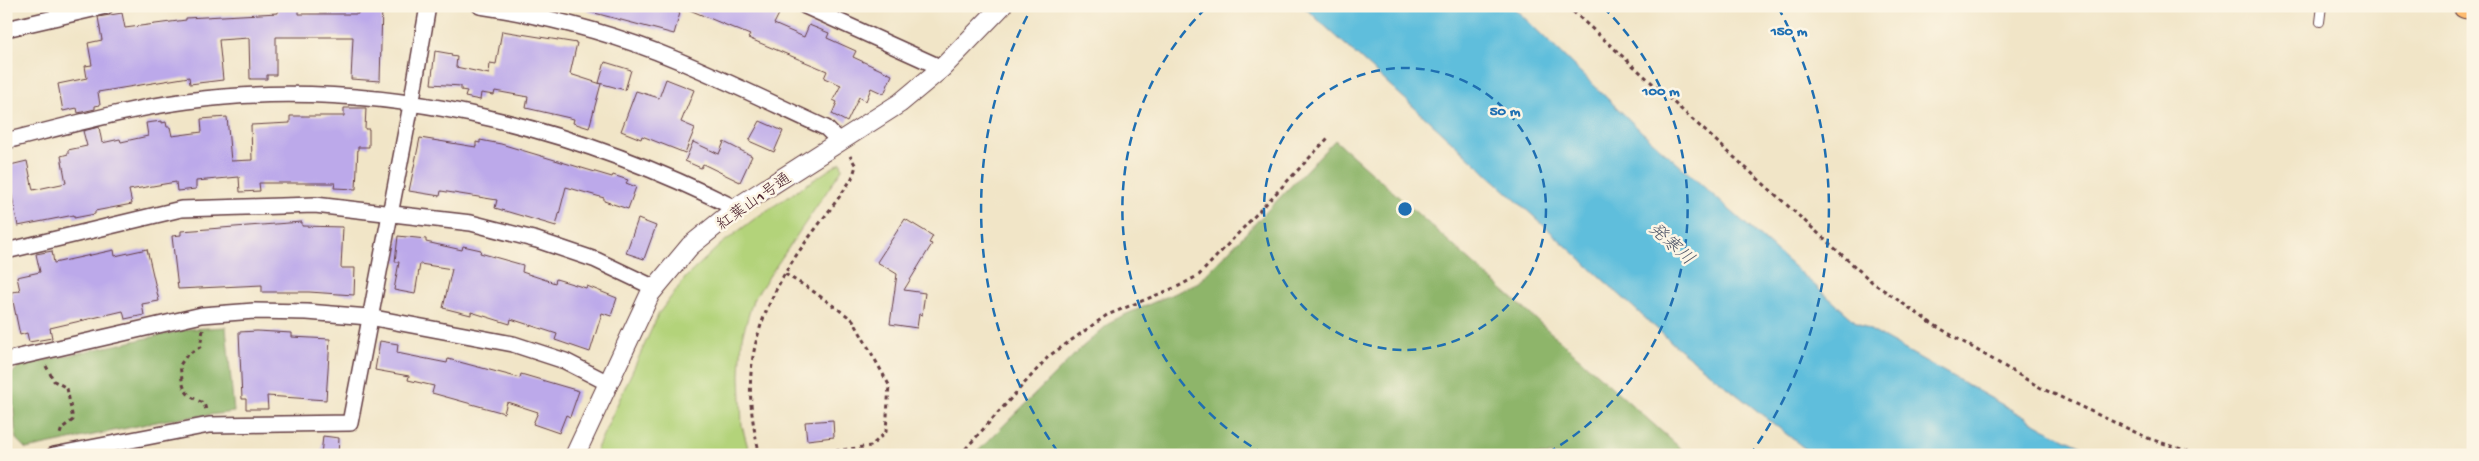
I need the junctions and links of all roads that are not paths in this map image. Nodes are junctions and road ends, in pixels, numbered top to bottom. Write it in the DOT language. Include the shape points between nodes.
graph roads {
  1 [pos="106,6"];
  2 [pos="428,6"];
  3 [pos="480,6"];
  4 [pos="805,6"];
  5 [pos="1002,6"];
  6 [pos="2322,6"];
  7 [pos="2465,6"];
  8 [pos="2473,8"];
  9 [pos="2320,22"];
  10 [pos="6,29"];
  11 [pos="942,68"];
  12 [pos="411,105"];
  13 [pos="6,141"];
  14 [pos="845,149"];
  15 [pos="737,208"];
  16 [pos="390,213"];
  17 [pos="6,251"];
  18 [pos="655,288"];
  19 [pos="369,317"];
  20 [pos="6,360"];
  21 [pos="608,383"];
  22 [pos="57,450"];
  23 [pos="575,455"];
  1 -- 10 [label="street"];
  2 -- 12 [label="street"];
  3 -- 14 [label="street" via="598,33 676,60 826,128"];
  4 -- 11 [label="street"];
  5 -- 11 [label="street, 紅葉山1号通"];
  6 -- 9 [label="lane"];
  7 -- 8 [label="main road"];
  11 -- 14 [label="street, 紅葉山1号通"];
  12 -- 13 [label="street" via="368,98 310,95 230,97 134,110"];
  12 -- 15 [label="street" via="466,112 582,144 657,170"];
  12 -- 16 [label="street"];
  14 -- 15 [label="street, 紅葉山1号通"];
  15 -- 18 [label="street, 紅葉山1号通" via="690,246"];
  16 -- 17 [label="street" via="315,205 181,209"];
  16 -- 18 [label="street" via="472,223 537,240 596,260"];
  16 -- 19 [label="street"];
  18 -- 21 [label="street, 紅葉山1号通"];
  19 -- 20 [label="street" via="254,311 202,315"];
  19 -- 21 [label="street" via="513,344 565,362"];
  19 -- 22 [label="street" via="350,422 209,425"];
  21 -- 23 [label="street, 紅葉山1号通"];
}
